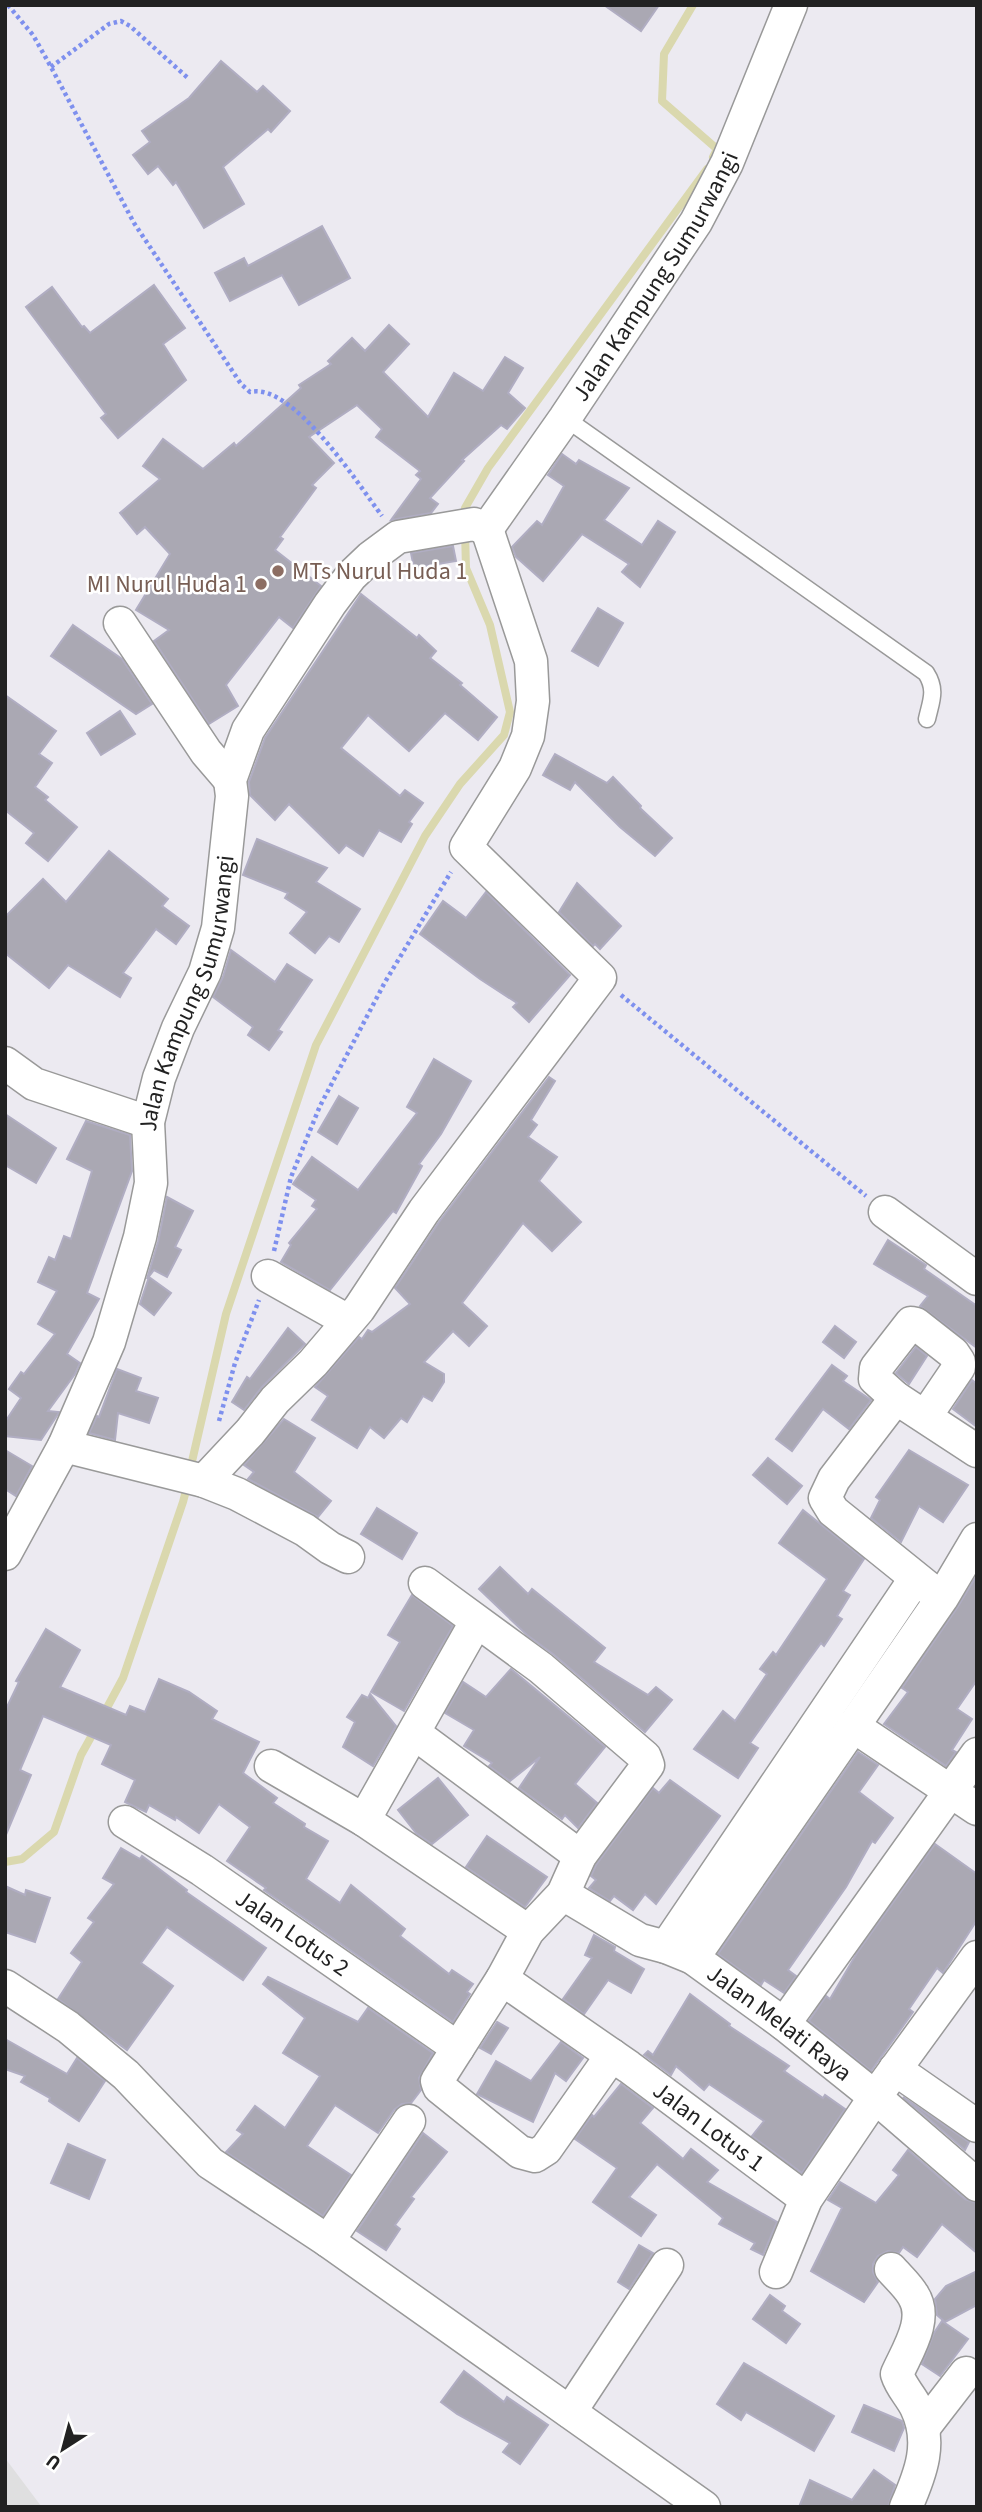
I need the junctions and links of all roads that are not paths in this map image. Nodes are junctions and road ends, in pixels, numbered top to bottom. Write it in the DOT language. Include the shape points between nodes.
graph roads {
  1 [pos="791,5"];
  2 [pos="565,418"];
  3 [pos="481,526"];
  4 [pos="120,623"];
  5 [pos="927,719"];
  6 [pos="230,780"];
  7 [pos="5,1063"];
  8 [pos="148,1122"];
  9 [pos="886,1212"];
  10 [pos="268,1276"];
  11 [pos="977,1279"];
  12 [pos="348,1321"];
  13 [pos="896,1398"];
  14 [pos="925,1417"];
  15 [pos="64,1446"];
  16 [pos="977,1451"];
  17 [pos="191,1478"];
  18 [pos="977,1539"];
  19 [pos="7,1546"];
  20 [pos="348,1557"];
  21 [pos="915,1578"];
  22 [pos="425,1583"];
  23 [pos="942,1598"];
  24 [pos="476,1622"];
  25 [pos="853,1726"];
  26 [pos="414,1733"];
  27 [pos="977,1754"];
  28 [pos="789,1765"];
  29 [pos="271,1766"];
  30 [pos="814,1783"];
  31 [pos="950,1791"];
  32 [pos="977,1809"];
  33 [pos="364,1820"];
  34 [pos="125,1822"];
  35 [pos="580,1856"];
  36 [pos="563,1894"];
  37 [pos="527,1931"];
  38 [pos="680,1952"];
  39 [pos="977,1957"];
  40 [pos="502,1979"];
  41 [pos="5,1986"];
  42 [pos="784,2024"];
  43 [pos="458,2048"];
  44 [pos="612,2055"];
  45 [pos="895,2069"];
  46 [pos="875,2097"];
  47 [pos="409,2122"];
  48 [pos="977,2126"];
  49 [pos="977,2185"];
  50 [pos="806,2199"];
  51 [pos="328,2241"];
  52 [pos="667,2264"];
  53 [pos="891,2269"];
  54 [pos="776,2272"];
  55 [pos="966,2373"];
  56 [pos="570,2413"];
  57 [pos="925,2426"];
  58 [pos="684,2501"];
  59 [pos="906,2507"];
  1 -- 2 [label="street, Jalan Kampung Sumurwangi" via="713,191"];
  2 -- 3 [label="street, Jalan Kampung Sumurwangi"];
  2 -- 5 [label="lane" via="926,673 934,692"];
  3 -- 6 [label="street, Jalan Kampung Sumurwangi" via="398,537 351,576 254,721"];
  3 -- 12 [label="street" via="531,661 533,701 528,736 515,768 466,847 600,978 424,1211"];
  4 -- 6 [label="street" via="205,752"];
  6 -- 8 [label="street, Jalan Kampung Sumurwangi" via="218,928 205,972 159,1078"];
  7 -- 8 [label="street" via="34,1084"];
  8 -- 15 [label="street, Jalan Kampung Sumurwangi" via="151,1184 140,1237 109,1342"];
  9 -- 11 [label="street"];
  10 -- 12 [label="street"];
  12 -- 17 [label="street" via="250,1432"];
  13 -- 14 [label="street"];
  13 -- 14 [label="street" via="874,1373 908,1325 916,1324 959,1362"];
  13 -- 21 [label="street" via="834,1479 825,1498 833,1511"];
  14 -- 16 [label="street"];
  15 -- 17 [label="street"];
  15 -- 19 [label="street, Jalan Kampung Sumurwangi"];
  17 -- 20 [label="street" via="237,1494"];
  18 -- 23 [label="street"];
  21 -- 23 [label="street"];
  21 -- 28 [label="street"];
  22 -- 24 [label="street"];
  23 -- 25 [label="street"];
  24 -- 26 [label="street"];
  24 -- 35 [label="street" via="541,1668 647,1760 648,1765"];
  25 -- 30 [label="street"];
  25 -- 31 [label="street"];
  26 -- 33 [label="street"];
  26 -- 35 [label="street"];
  27 -- 31 [label="street"];
  28 -- 30 [label="street"];
  28 -- 38 [label="street"];
  29 -- 33 [label="street"];
  30 -- 38 [label="street"];
  31 -- 32 [label="street"];
  31 -- 42 [label="street"];
  33 -- 37 [label="street"];
  34 -- 43 [label="street, Jalan Lotus 2" via="202,1870"];
  35 -- 36 [label="street"];
  36 -- 37 [label="street"];
  36 -- 38 [label="street, Jalan Melati Raya" via="640,1940"];
  37 -- 40 [label="street"];
  38 -- 42 [label="street, Jalan Melati Raya"];
  39 -- 45 [label="street"];
  40 -- 43 [label="street"];
  40 -- 44 [label="street, Jalan Lotus 1"];
  41 -- 51 [label="street" via="68,2027 126,2075 210,2163"];
  42 -- 46 [label="street, Jalan Melati Raya"];
  43 -- 44 [label="street" via="437,2081 439,2087 520,2152 535,2156 546,2148"];
  44 -- 50 [label="street, Jalan Lotus 1"];
  45 -- 46 [label="street"];
  45 -- 48 [label="street"];
  46 -- 49 [label="street, Jalan Melati Raya"];
  46 -- 50 [label="street"];
  47 -- 51 [label="street"];
  50 -- 54 [label="street"];
  51 -- 56 [label="street"];
  52 -- 56 [label="street"];
  53 -- 57 [label="street" via="914,2295 919,2308 897,2374"];
  55 -- 57 [label="street"];
  56 -- 58 [label="street"];
  57 -- 59 [label="street" via="923,2460"];
}
